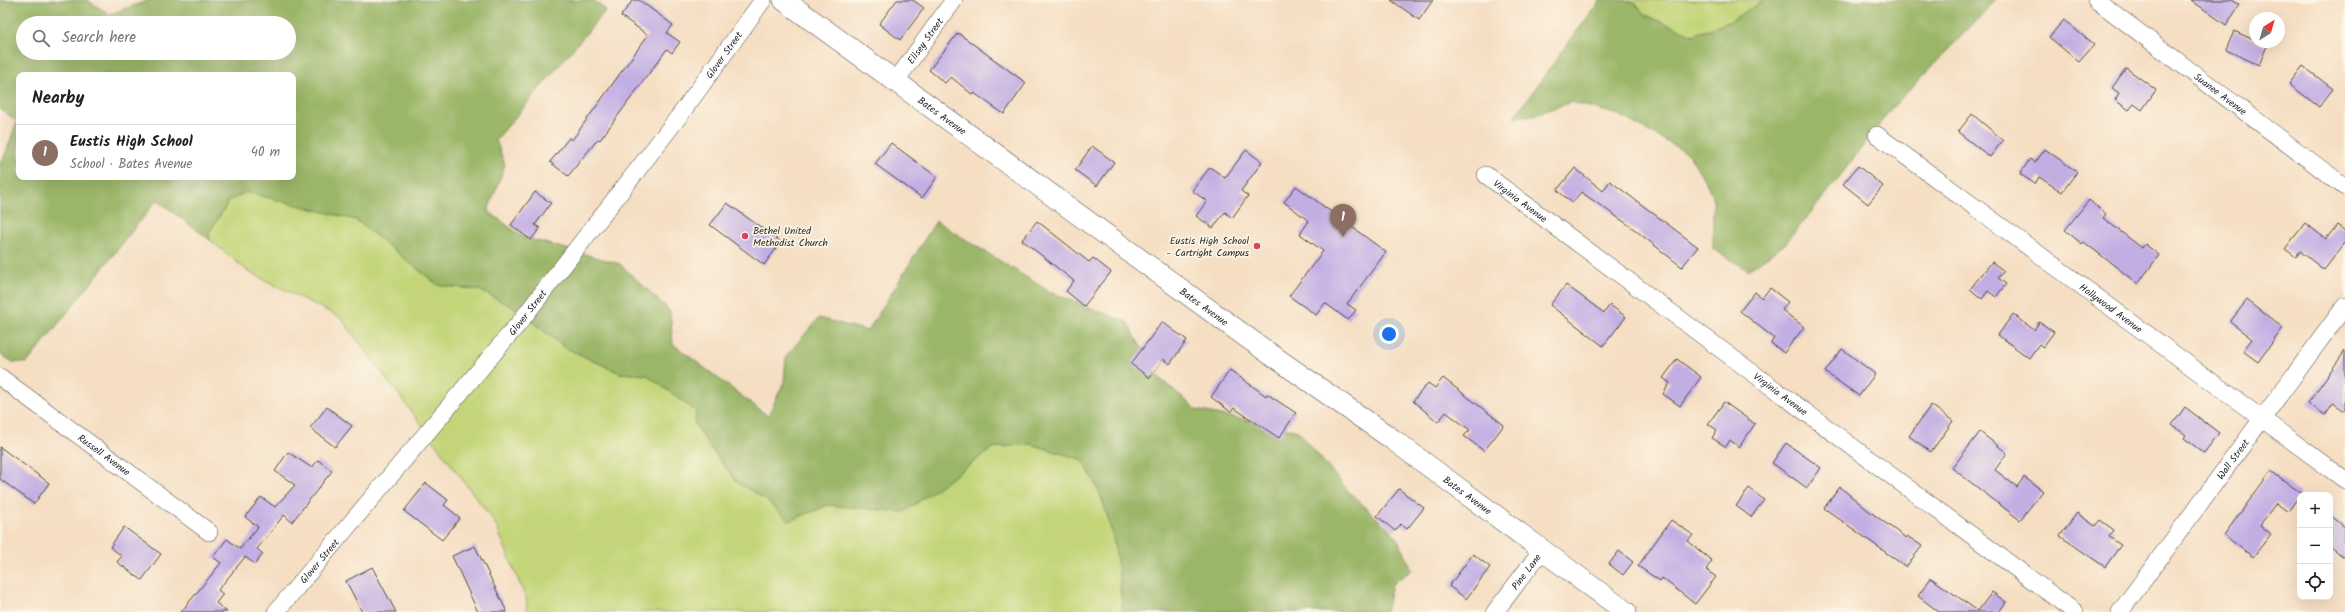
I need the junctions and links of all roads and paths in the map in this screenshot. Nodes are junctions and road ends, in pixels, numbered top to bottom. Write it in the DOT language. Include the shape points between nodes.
graph roads {
  1 [pos="763,0"];
  2 [pos="784,0"];
  3 [pos="954,0"];
  4 [pos="2096,0"];
  5 [pos="895,82"];
  6 [pos="1877,135"];
  7 [pos="1486,175"];
  8 [pos="2345,187"];
  9 [pos="2345,306"];
  10 [pos="0,376"];
  11 [pos="2261,420"];
  12 [pos="2345,480"];
  13 [pos="210,532"];
  14 [pos="1542,550"];
  15 [pos="276,612"];
  16 [pos="1495,612"];
  17 [pos="1626,612"];
  18 [pos="2075,612"];
  19 [pos="2120,612"];
  1 -- 15 [label="street, Glover Street" via="680,115 519,323"];
  2 -- 5 [label="street, Bates Avenue"];
  3 -- 5 [label="street, Ellsey Street"];
  4 -- 8 [label="street, Suanee Avenue"];
  5 -- 14 [label="street, Bates Avenue" via="1256,344 1392,439"];
  6 -- 11 [label="street, Hollywood Avenue"];
  7 -- 18 [label="street, Virginia Avenue"];
  9 -- 11 [label="street, Wall Street"];
  10 -- 13 [label="street, Russell Avenue"];
  11 -- 12 [label="street, Hollywood Avenue"];
  11 -- 19 [label="street, Wall Street"];
  14 -- 16 [label="street, Pine Lane"];
  14 -- 17 [label="street, Bates Avenue"];
}
